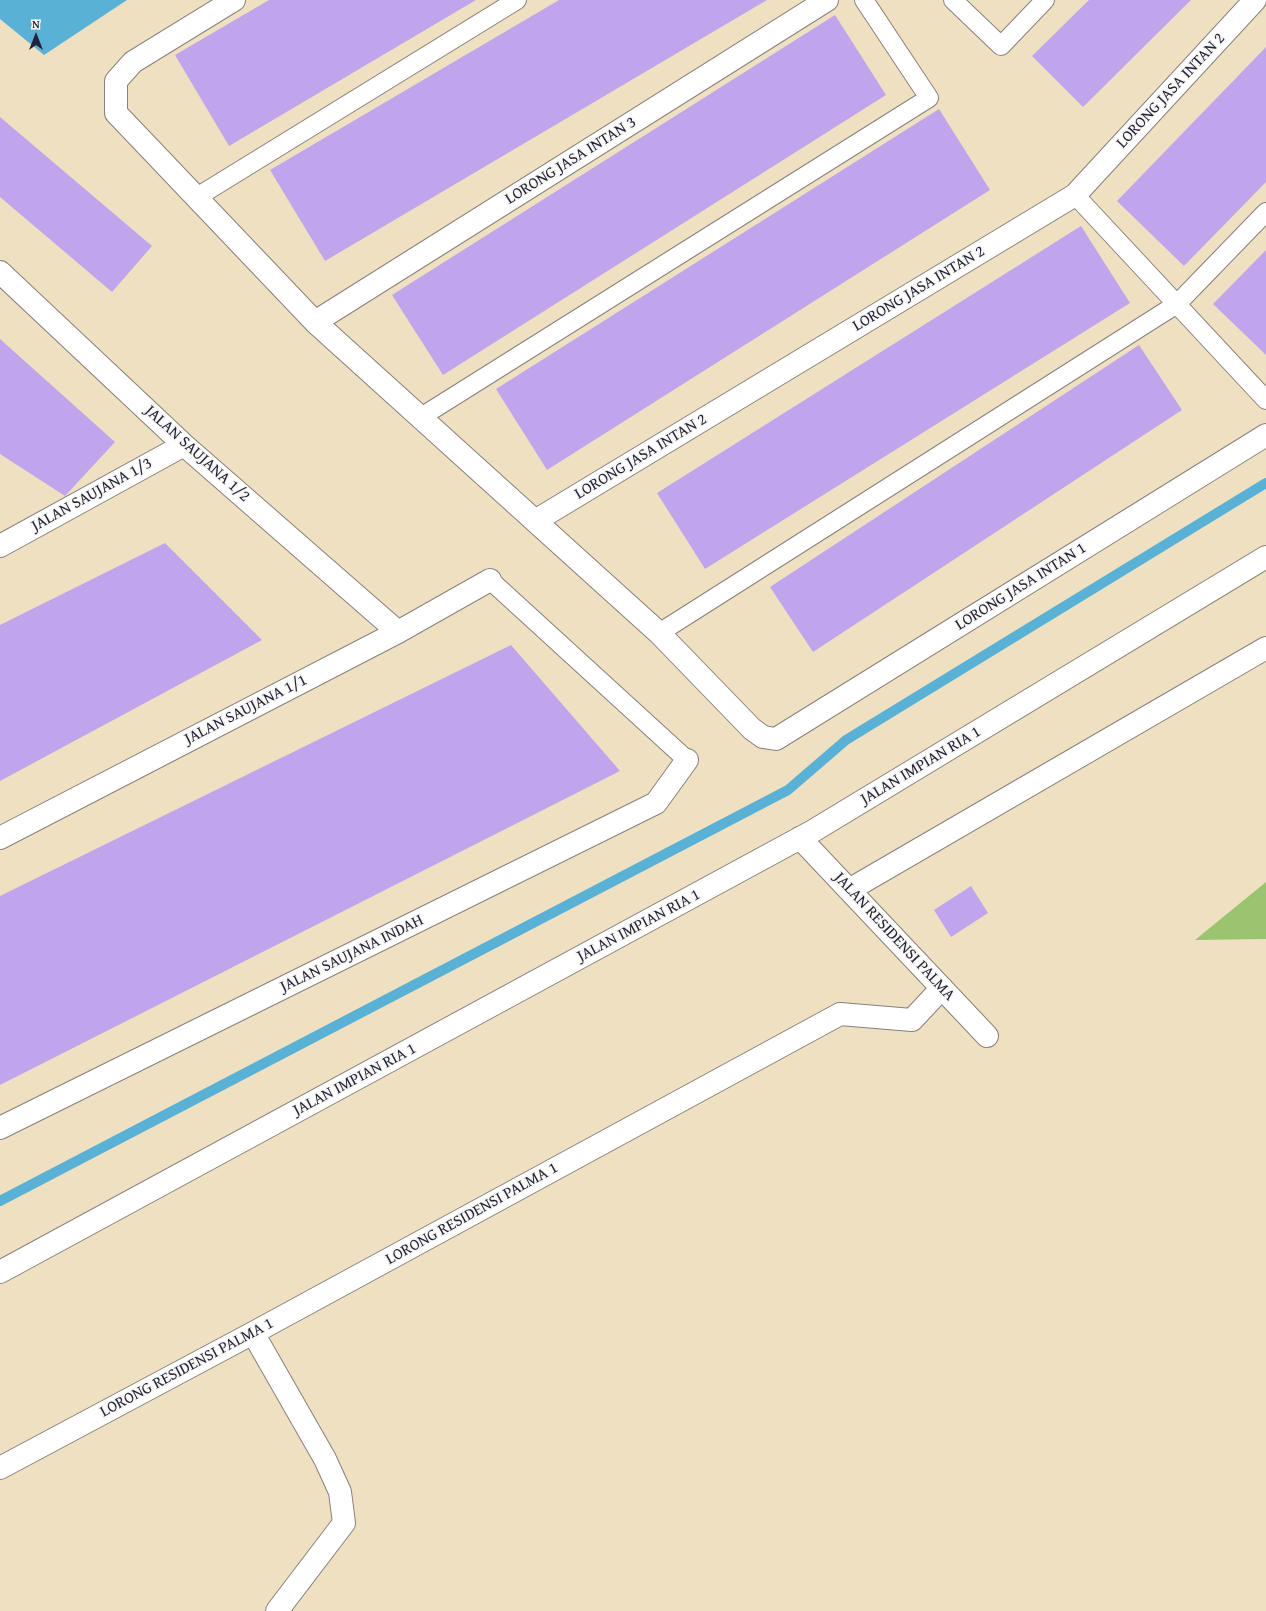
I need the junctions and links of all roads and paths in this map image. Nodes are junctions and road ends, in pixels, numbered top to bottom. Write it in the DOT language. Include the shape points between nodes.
graph roads {
  1 [pos="234,0"];
  2 [pos="518,0"];
  3 [pos="827,0"];
  4 [pos="864,0"];
  5 [pos="953,0"];
  6 [pos="1045,0"];
  7 [pos="1255,0"];
  8 [pos="1075,195"];
  9 [pos="197,197"];
  10 [pos="1266,212"];
  11 [pos="0,272"];
  12 [pos="1177,304"];
  13 [pos="315,322"];
  14 [pos="1266,400"];
  15 [pos="421,417"];
  16 [pos="1266,435"];
  17 [pos="184,445"];
  18 [pos="535,521"];
  19 [pos="0,546"];
  20 [pos="1266,557"];
  21 [pos="490,580"];
  22 [pos="398,632"];
  23 [pos="659,633"];
  24 [pos="1262,657"];
  25 [pos="687,760"];
  26 [pos="0,838"];
  27 [pos="800,838"];
  28 [pos="850,890"];
  29 [pos="942,988"];
  30 [pos="987,1036"];
  31 [pos="0,1128"];
  32 [pos="0,1272"];
  33 [pos="253,1333"];
  34 [pos="0,1468"];
  35 [pos="277,1611"];
  1 -- 9 [label="street" via="133,62 116,81 116,113"];
  2 -- 9 [label="lane"];
  3 -- 13 [label="street, LORONG JASA INTAN 3"];
  4 -- 15 [label="lane" via="930,98"];
  5 -- 6 [label="lane" via="1001,46"];
  7 -- 8 [label="street, LORONG JASA INTAN 2"];
  8 -- 12 [label="lane"];
  8 -- 18 [label="street, LORONG JASA INTAN 2"];
  9 -- 13 [label="street"];
  10 -- 12 [label="lane"];
  11 -- 17 [label="street, JALAN SAUJANA 1/2"];
  12 -- 14 [label="lane"];
  12 -- 23 [label="lane"];
  13 -- 15 [label="street"];
  15 -- 18 [label="street"];
  16 -- 23 [label="street, LORONG JASA INTAN 1" via="776,739 763,737 752,729"];
  17 -- 19 [label="street, JALAN SAUJANA 1/3"];
  17 -- 22 [label="street, JALAN SAUJANA 1/2"];
  18 -- 23 [label="street"];
  20 -- 27 [label="street, JALAN IMPIAN RIA 1"];
  21 -- 22 [label="street, JALAN SAUJANA 1/1"];
  21 -- 25 [label="lane"];
  22 -- 26 [label="street, JALAN SAUJANA 1/1"];
  24 -- 28 [label="street"];
  25 -- 31 [label="street, JALAN SAUJANA INDAH" via="656,803"];
  27 -- 28 [label="street, JALAN RESIDENSI PALMA"];
  27 -- 32 [label="street, JALAN IMPIAN RIA 1"];
  28 -- 29 [label="street, JALAN RESIDENSI PALMA"];
  29 -- 30 [label="street, JALAN RESIDENSI PALMA"];
  29 -- 33 [label="street, LORONG RESIDENSI PALMA 1" via="912,1020 840,1014"];
  33 -- 34 [label="street, LORONG RESIDENSI PALMA 1"];
  33 -- 35 [label="street" via="325,1459 340,1492 344,1522"];
}
